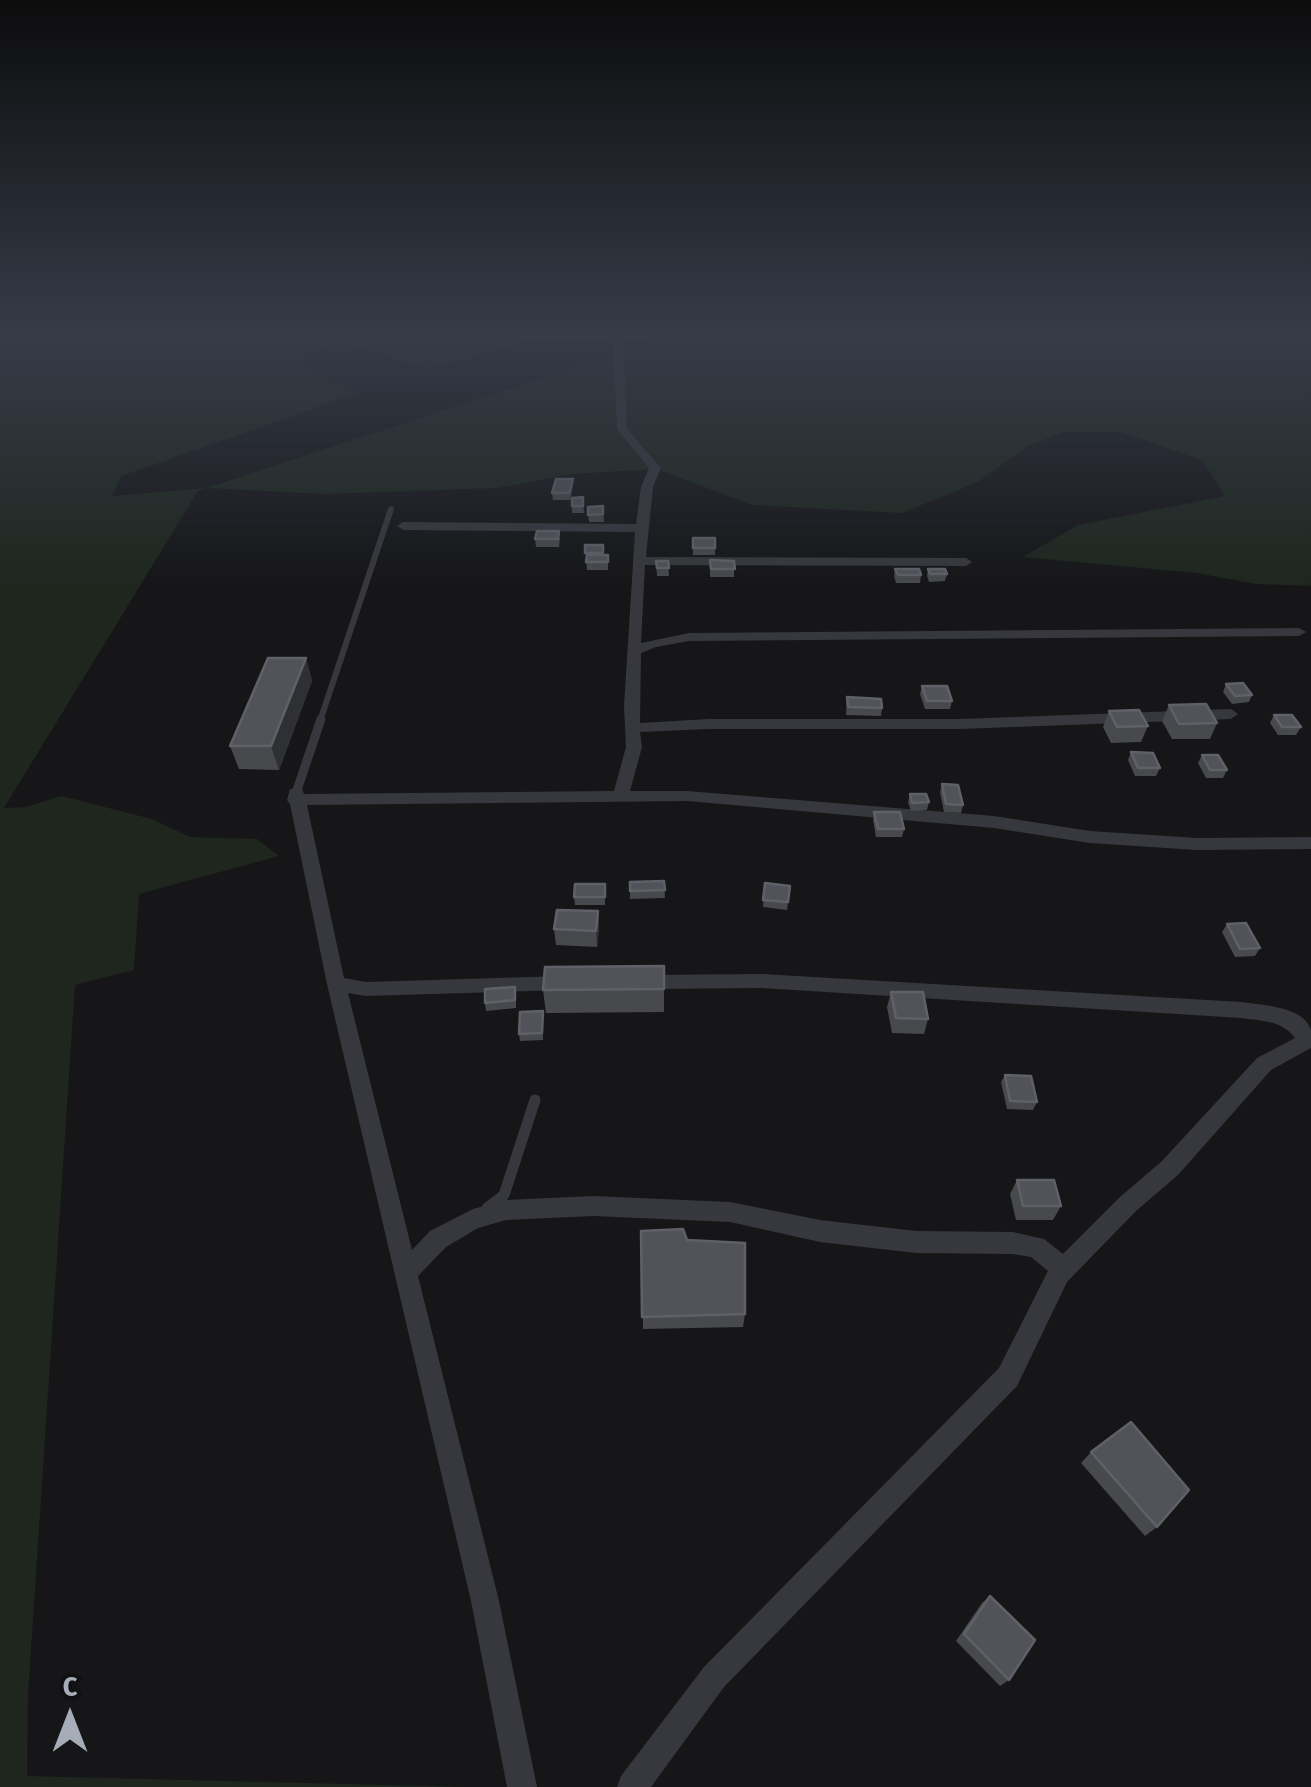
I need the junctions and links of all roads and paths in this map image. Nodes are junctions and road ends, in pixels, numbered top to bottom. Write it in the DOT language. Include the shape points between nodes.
graph roads {
  1 [pos="622,421"];
  2 [pos="391,509"];
  3 [pos="403,526"];
  4 [pos="642,528"];
  5 [pos="642,562"];
  6 [pos="966,562"];
  7 [pos="1299,632"];
  8 [pos="634,651"];
  9 [pos="1231,714"];
  10 [pos="633,728"];
  11 [pos="296,796"];
  12 [pos="620,798"];
  13 [pos="1311,844"];
  14 [pos="590,982"];
  15 [pos="628,982"];
  16 [pos="336,984"];
  17 [pos="1308,1041"];
  18 [pos="534,1100"];
  19 [pos="473,1219"];
  20 [pos="408,1270"];
  21 [pos="1059,1274"];
  22 [pos="522,1787"];
  23 [pos="632,1787"];
  1 -- 4 [label="street" via="654,468"];
  2 -- 11 [label="lane"];
  3 -- 4 [label="street"];
  4 -- 5 [label="street"];
  5 -- 6 [label="street"];
  5 -- 8 [label="street"];
  7 -- 8 [label="street" via="689,637"];
  8 -- 10 [label="street"];
  9 -- 10 [label="street"];
  10 -- 12 [label="street"];
  11 -- 12 [label="street"];
  11 -- 16 [label="street"];
  12 -- 13 [label="street" via="687,796 1197,844"];
  14 -- 16 [label="street" via="366,990"];
  15 -- 17 [label="street" via="762,981 1242,1010 1289,1020"];
  16 -- 20 [label="street"];
  17 -- 21 [label="street" via="1264,1064 1170,1168"];
  18 -- 19 [label="lane" via="504,1195"];
  19 -- 20 [label="street" via="438,1239"];
  19 -- 21 [label="street" via="563,1206 730,1212 878,1237 1036,1247 1060,1266"];
  20 -- 22 [label="street"];
  21 -- 23 [label="street" via="1008,1377 714,1676"];
}
